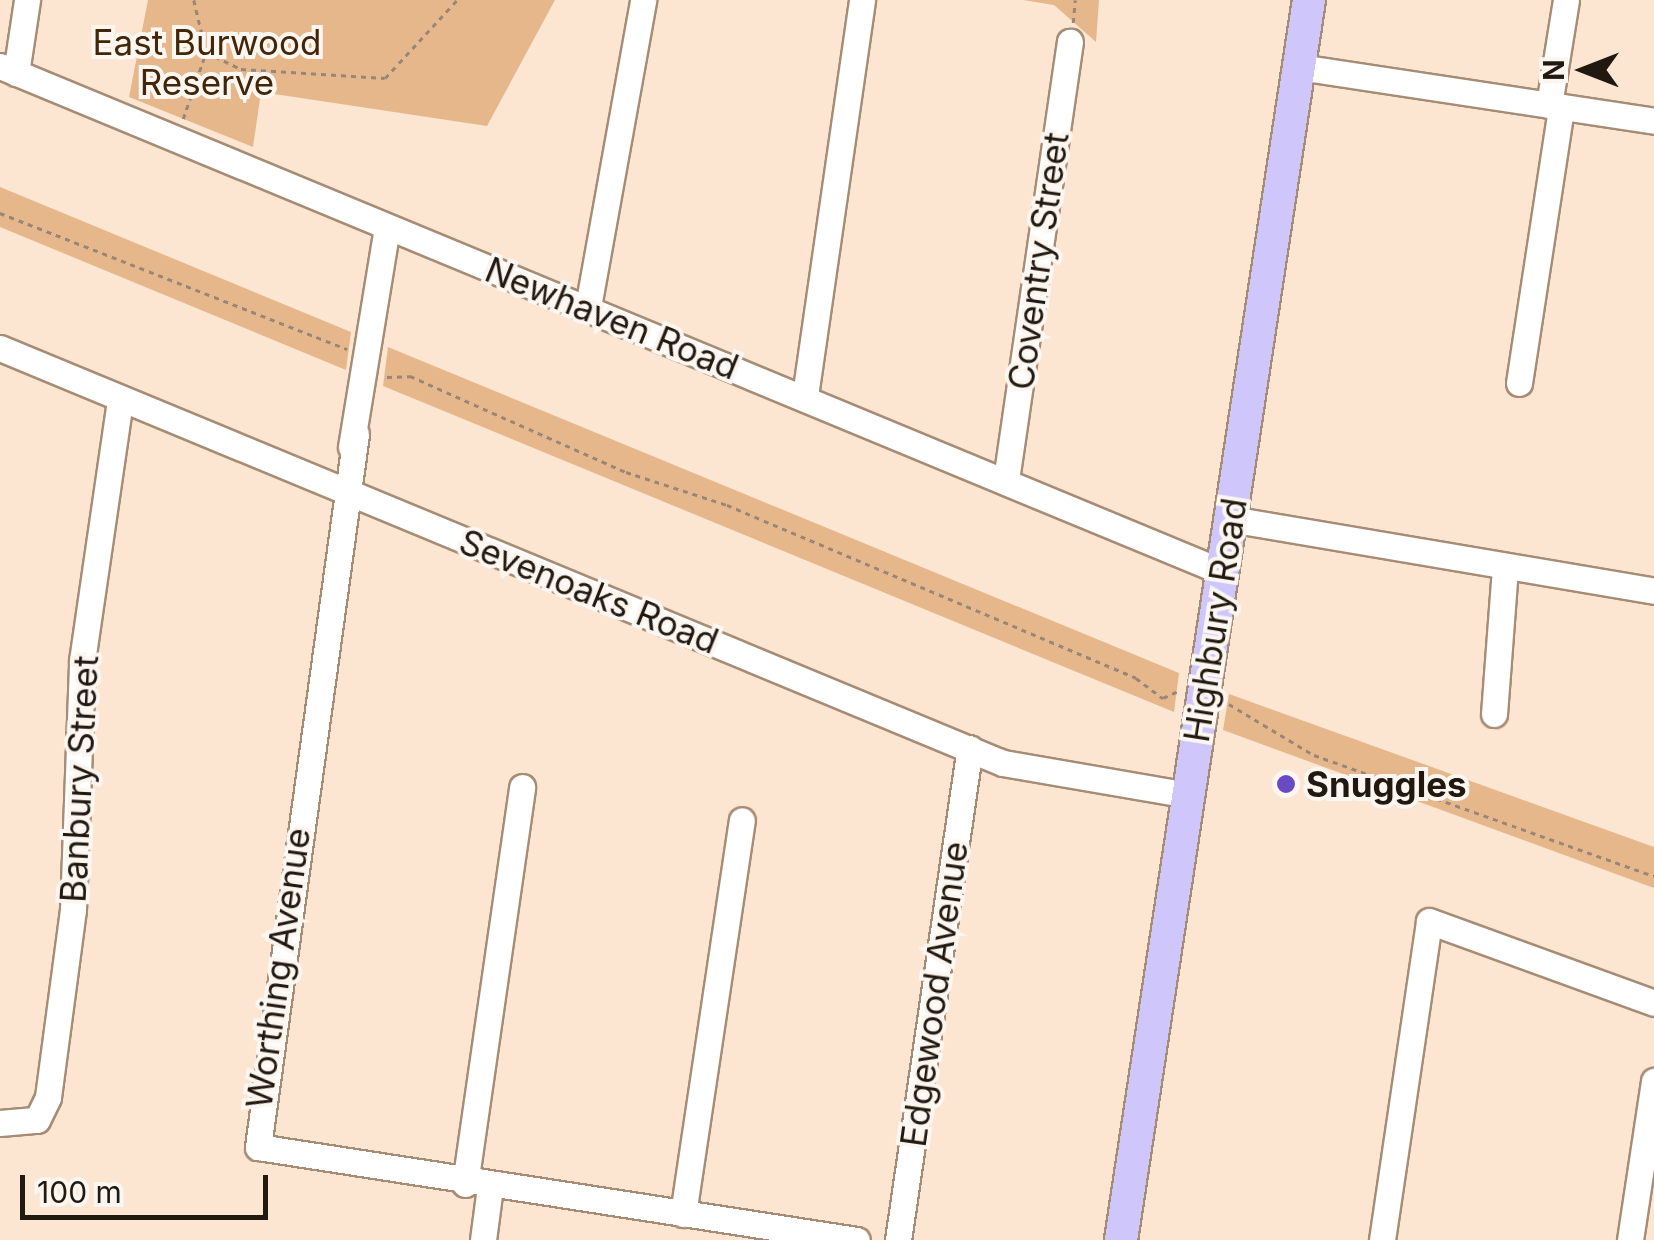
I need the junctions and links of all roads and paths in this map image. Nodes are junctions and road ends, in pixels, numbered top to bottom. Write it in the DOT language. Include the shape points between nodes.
graph roads {
  1 [pos="27,0"];
  2 [pos="194,0"];
  3 [pos="457,0"];
  4 [pos="643,0"];
  5 [pos="862,0"];
  6 [pos="1076,0"];
  7 [pos="1310,0"];
  8 [pos="1566,0"];
  9 [pos="1072,33"];
  10 [pos="206,52"];
  11 [pos="1299,67"];
  12 [pos="8,70"];
  13 [pos="1555,106"];
  14 [pos="1654,121"];
  15 [pos="176,139"];
  16 [pos="0,213"];
  17 [pos="387,228"];
  18 [pos="588,307"];
  19 [pos="0,348"];
  20 [pos="365,370"];
  21 [pos="1519,382"];
  22 [pos="805,396"];
  23 [pos="120,399"];
  24 [pos="1006,480"];
  25 [pos="348,491"];
  26 [pos="1229,527"];
  27 [pos="1505,567"];
  28 [pos="1222,572"];
  29 [pos="1654,590"];
  30 [pos="1203,698"];
  31 [pos="1494,714"];
  32 [pos="970,748"];
  33 [pos="522,787"];
  34 [pos="1189,794"];
  35 [pos="742,820"];
  36 [pos="1653,876"];
  37 [pos="1654,1002"];
  38 [pos="1654,1081"];
  39 [pos="0,1123"];
  40 [pos="478,1186"];
  41 [pos="683,1214"];
  42 [pos="483,1240"];
  43 [pos="857,1240"];
  44 [pos="898,1240"];
  45 [pos="1121,1240"];
  46 [pos="1382,1240"];
  47 [pos="1630,1240"];
  1 -- 12 [label="street"];
  2 -- 10 [label="path"];
  3 -- 10 [label="path" via="384,78 241,69"];
  4 -- 18 [label="street"];
  5 -- 22 [label="street"];
  6 -- 9 [label="path"];
  7 -- 11 [label="main road, Highbury Road"];
  8 -- 13 [label="street"];
  9 -- 24 [label="street, Coventry Street"];
  10 -- 15 [label="path"];
  11 -- 13 [label="street"];
  11 -- 26 [label="main road, Highbury Road"];
  12 -- 15 [label="street, Newhaven Road"];
  13 -- 14 [label="street"];
  13 -- 21 [label="street"];
  15 -- 17 [label="street, Newhaven Road"];
  16 -- 20 [label="path" via="352,350 350,364"];
  17 -- 18 [label="street, Newhaven Road"];
  17 -- 20 [label="street, Worthing Avenue"];
  18 -- 22 [label="street, Newhaven Road"];
  19 -- 23 [label="street, Sevenoaks Road"];
  20 -- 25 [label="street, Worthing Avenue"];
  20 -- 30 [label="path" via="410,376 626,472 727,505 1136,678 1164,698 1174,690"];
  22 -- 24 [label="street, Newhaven Road"];
  23 -- 25 [label="street, Sevenoaks Road"];
  23 -- 39 [label="street, Banbury Street" via="82,660 74,910 48,1097 36,1120"];
  24 -- 28 [label="street, Newhaven Road"];
  25 -- 32 [label="street, Sevenoaks Road"];
  25 -- 40 [label="street, Worthing Avenue" via="258,1146"];
  26 -- 27 [label="street"];
  26 -- 28 [label="main road, Highbury Road"];
  27 -- 29 [label="street"];
  27 -- 31 [label="street"];
  28 -- 30 [label="main road, Highbury Road"];
  30 -- 34 [label="main road, Highbury Road"];
  30 -- 36 [label="path" via="1252,712 1314,755"];
  32 -- 34 [label="street, Sevenoaks Road" via="1045,774"];
  32 -- 44 [label="street, Edgewood Avenue"];
  33 -- 40 [label="street"];
  34 -- 45 [label="main road, Highbury Road"];
  35 -- 41 [label="street"];
  37 -- 46 [label="street" via="1429,921"];
  38 -- 47 [label="street"];
  40 -- 41 [label="street, Worthing Avenue"];
  40 -- 42 [label="street"];
  41 -- 43 [label="street, Worthing Avenue"];
}
